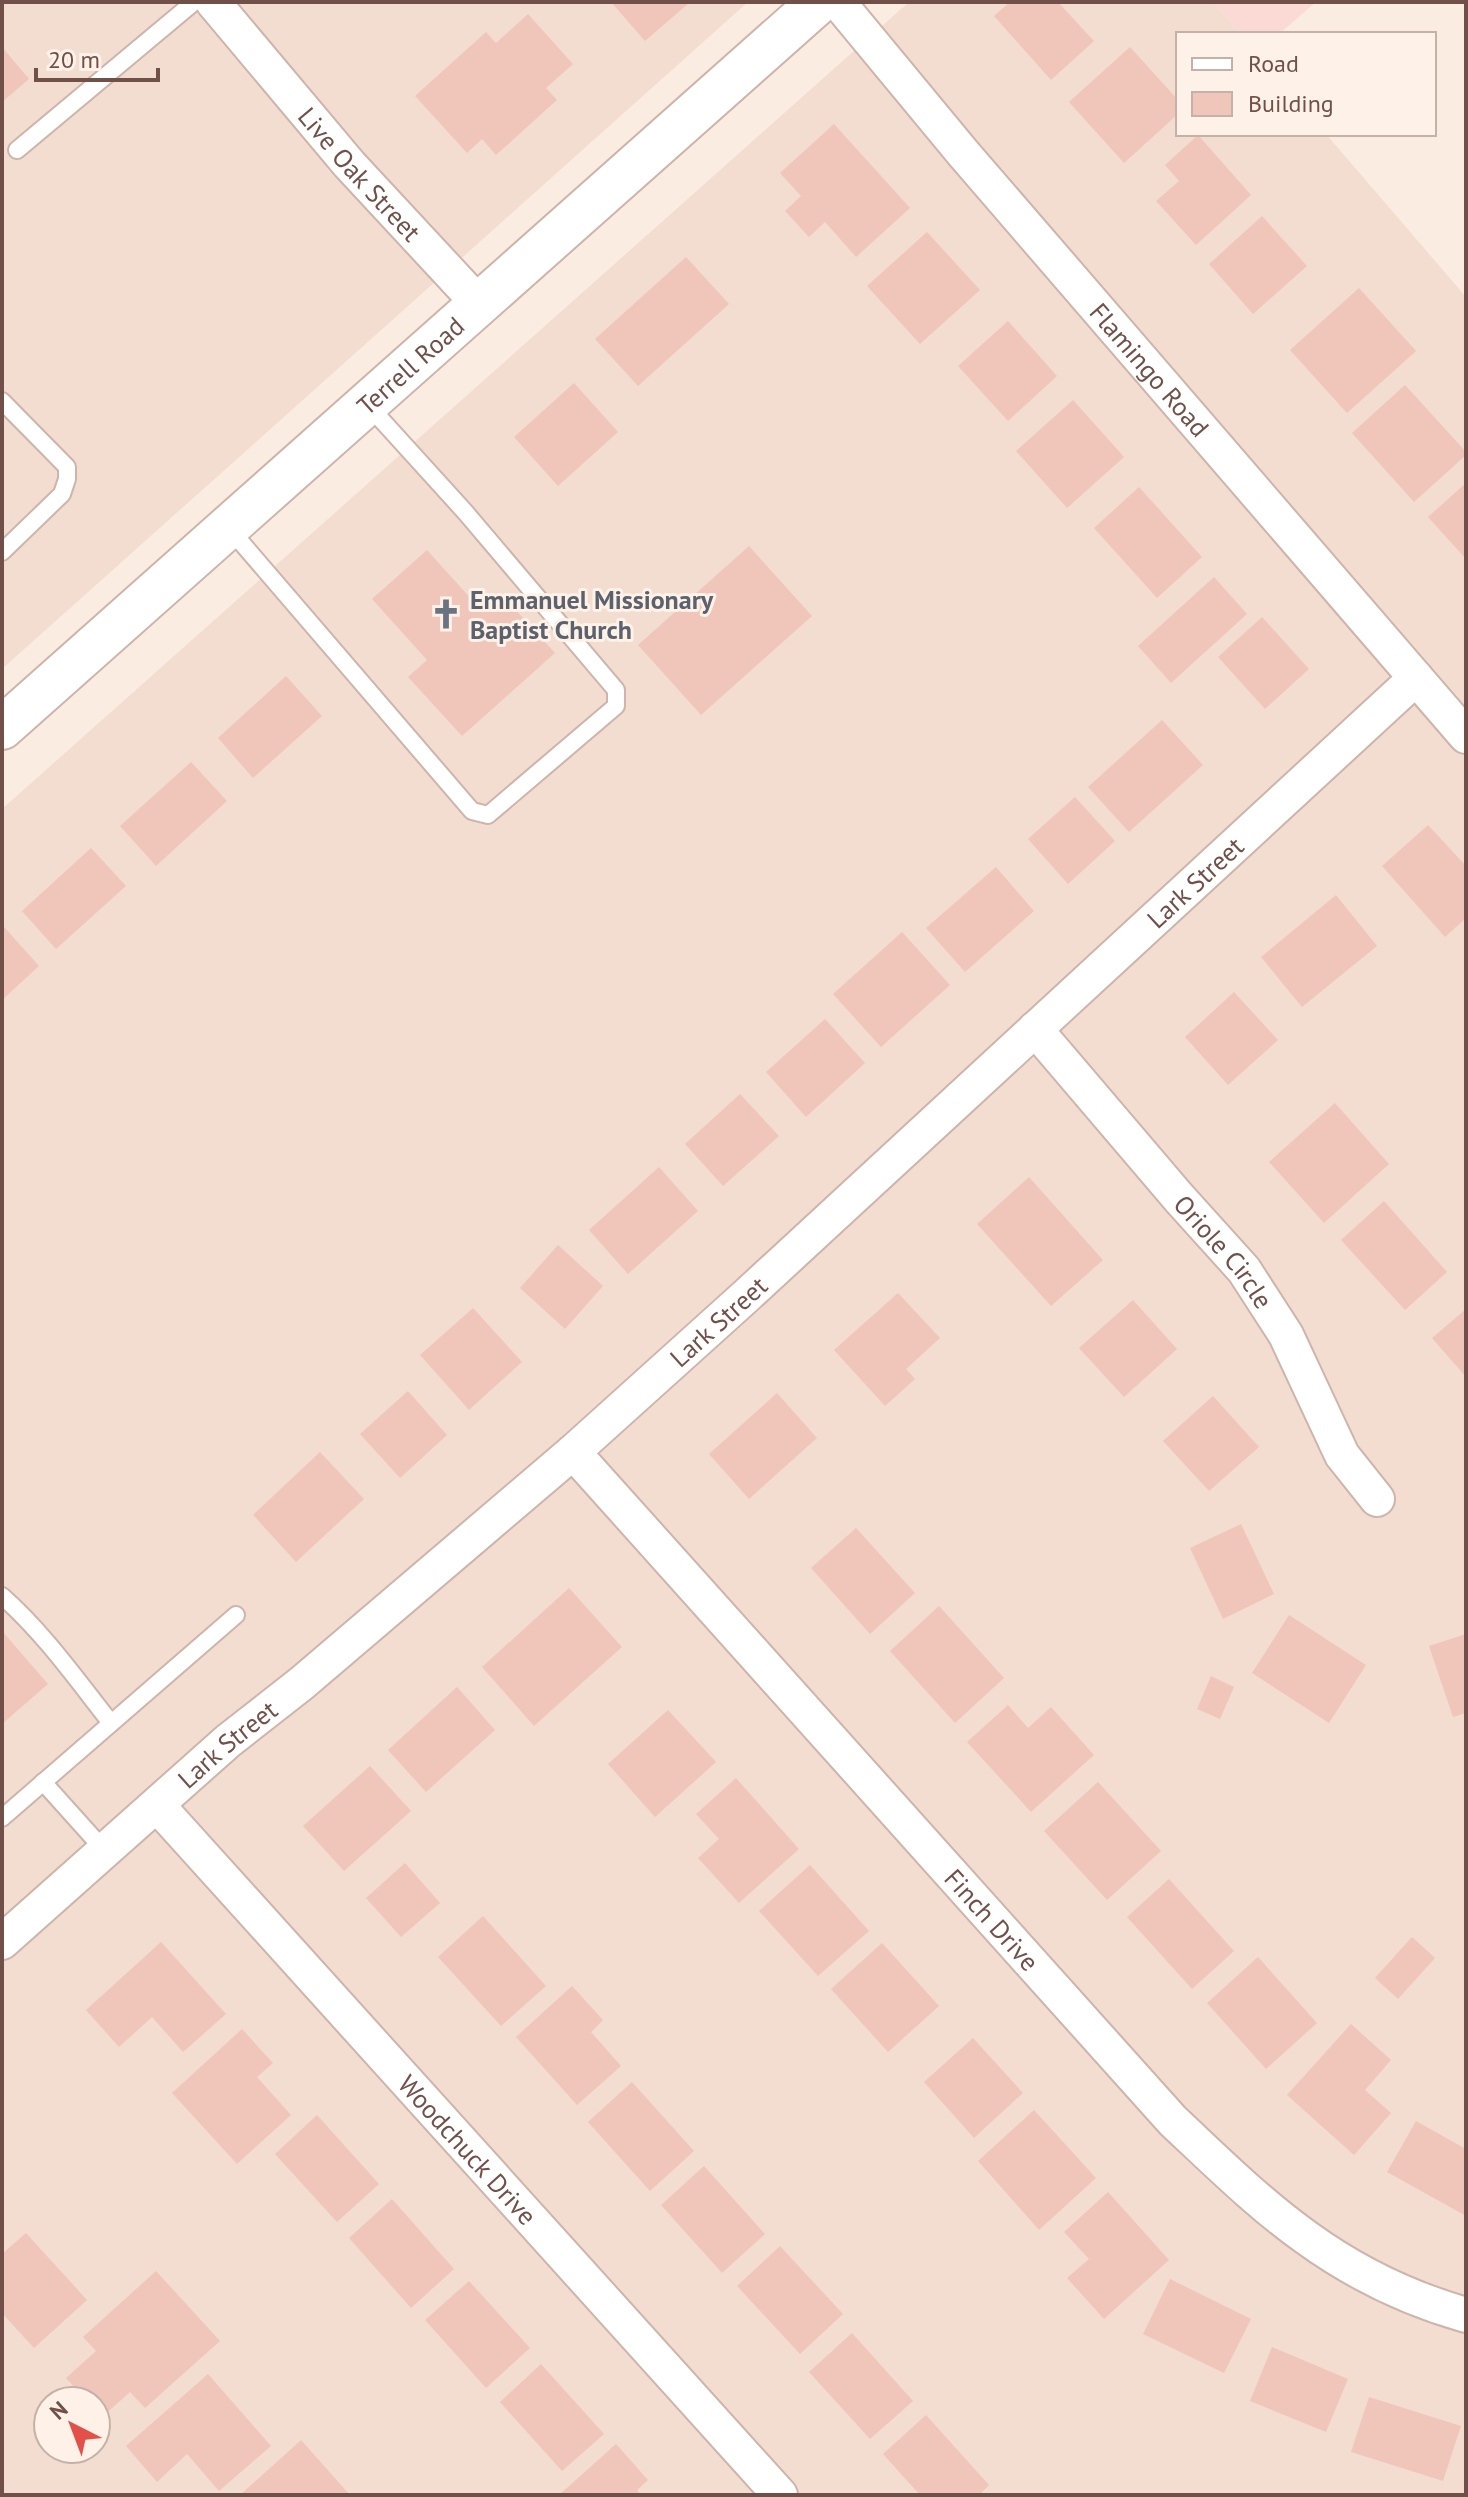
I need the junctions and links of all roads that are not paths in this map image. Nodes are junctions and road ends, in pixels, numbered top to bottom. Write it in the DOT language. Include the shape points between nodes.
graph roads {
  1 [pos="194,2"];
  2 [pos="213,2"];
  3 [pos="819,2"];
  4 [pos="838,2"];
  5 [pos="17,150"];
  6 [pos="479,304"];
  7 [pos="2,401"];
  8 [pos="367,404"];
  9 [pos="228,527"];
  10 [pos="2,552"];
  11 [pos="1416,678"];
  12 [pos="2,728"];
  13 [pos="1466,736"];
  14 [pos="1035,1029"];
  15 [pos="573,1452"];
  16 [pos="1377,1499"];
  17 [pos="2,1596"];
  18 [pos="236,1615"];
  19 [pos="111,1723"];
  20 [pos="43,1782"];
  21 [pos="157,1805"];
  22 [pos="2,1818"];
  23 [pos="105,1851"];
  24 [pos="2,1942"];
  25 [pos="1466,2315"];
  26 [pos="780,2495"];
  1 -- 5 [label="lane"];
  2 -- 6 [label="street, Live Oak Street" via="349,164"];
  3 -- 6 [label="street, Terrell Road"];
  4 -- 11 [label="street, Flamingo Road"];
  6 -- 8 [label="street, Terrell Road"];
  7 -- 10 [label="lane" via="67,467 62,494"];
  8 -- 9 [label="street, Terrell Road"];
  8 -- 9 [label="lane" via="616,690 616,706 488,815 472,811"];
  9 -- 12 [label="street, Terrell Road"];
  11 -- 13 [label="street, Flamingo Road"];
  11 -- 14 [label="street, Lark Street"];
  14 -- 15 [label="street, Lark Street"];
  14 -- 16 [label="street, Oriole Circle" via="1244,1270 1286,1335 1342,1455"];
  15 -- 21 [label="street, Lark Street"];
  15 -- 25 [label="street, Finch Drive" via="1173,2121 1308,2239 1369,2276"];
  17 -- 19 [label="lane"];
  18 -- 19 [label="lane"];
  19 -- 20 [label="lane"];
  20 -- 22 [label="lane"];
  20 -- 23 [label="lane"];
  21 -- 23 [label="street, Lark Street"];
  21 -- 26 [label="street, Woodchuck Drive"];
  23 -- 24 [label="street, Lark Street"];
}
